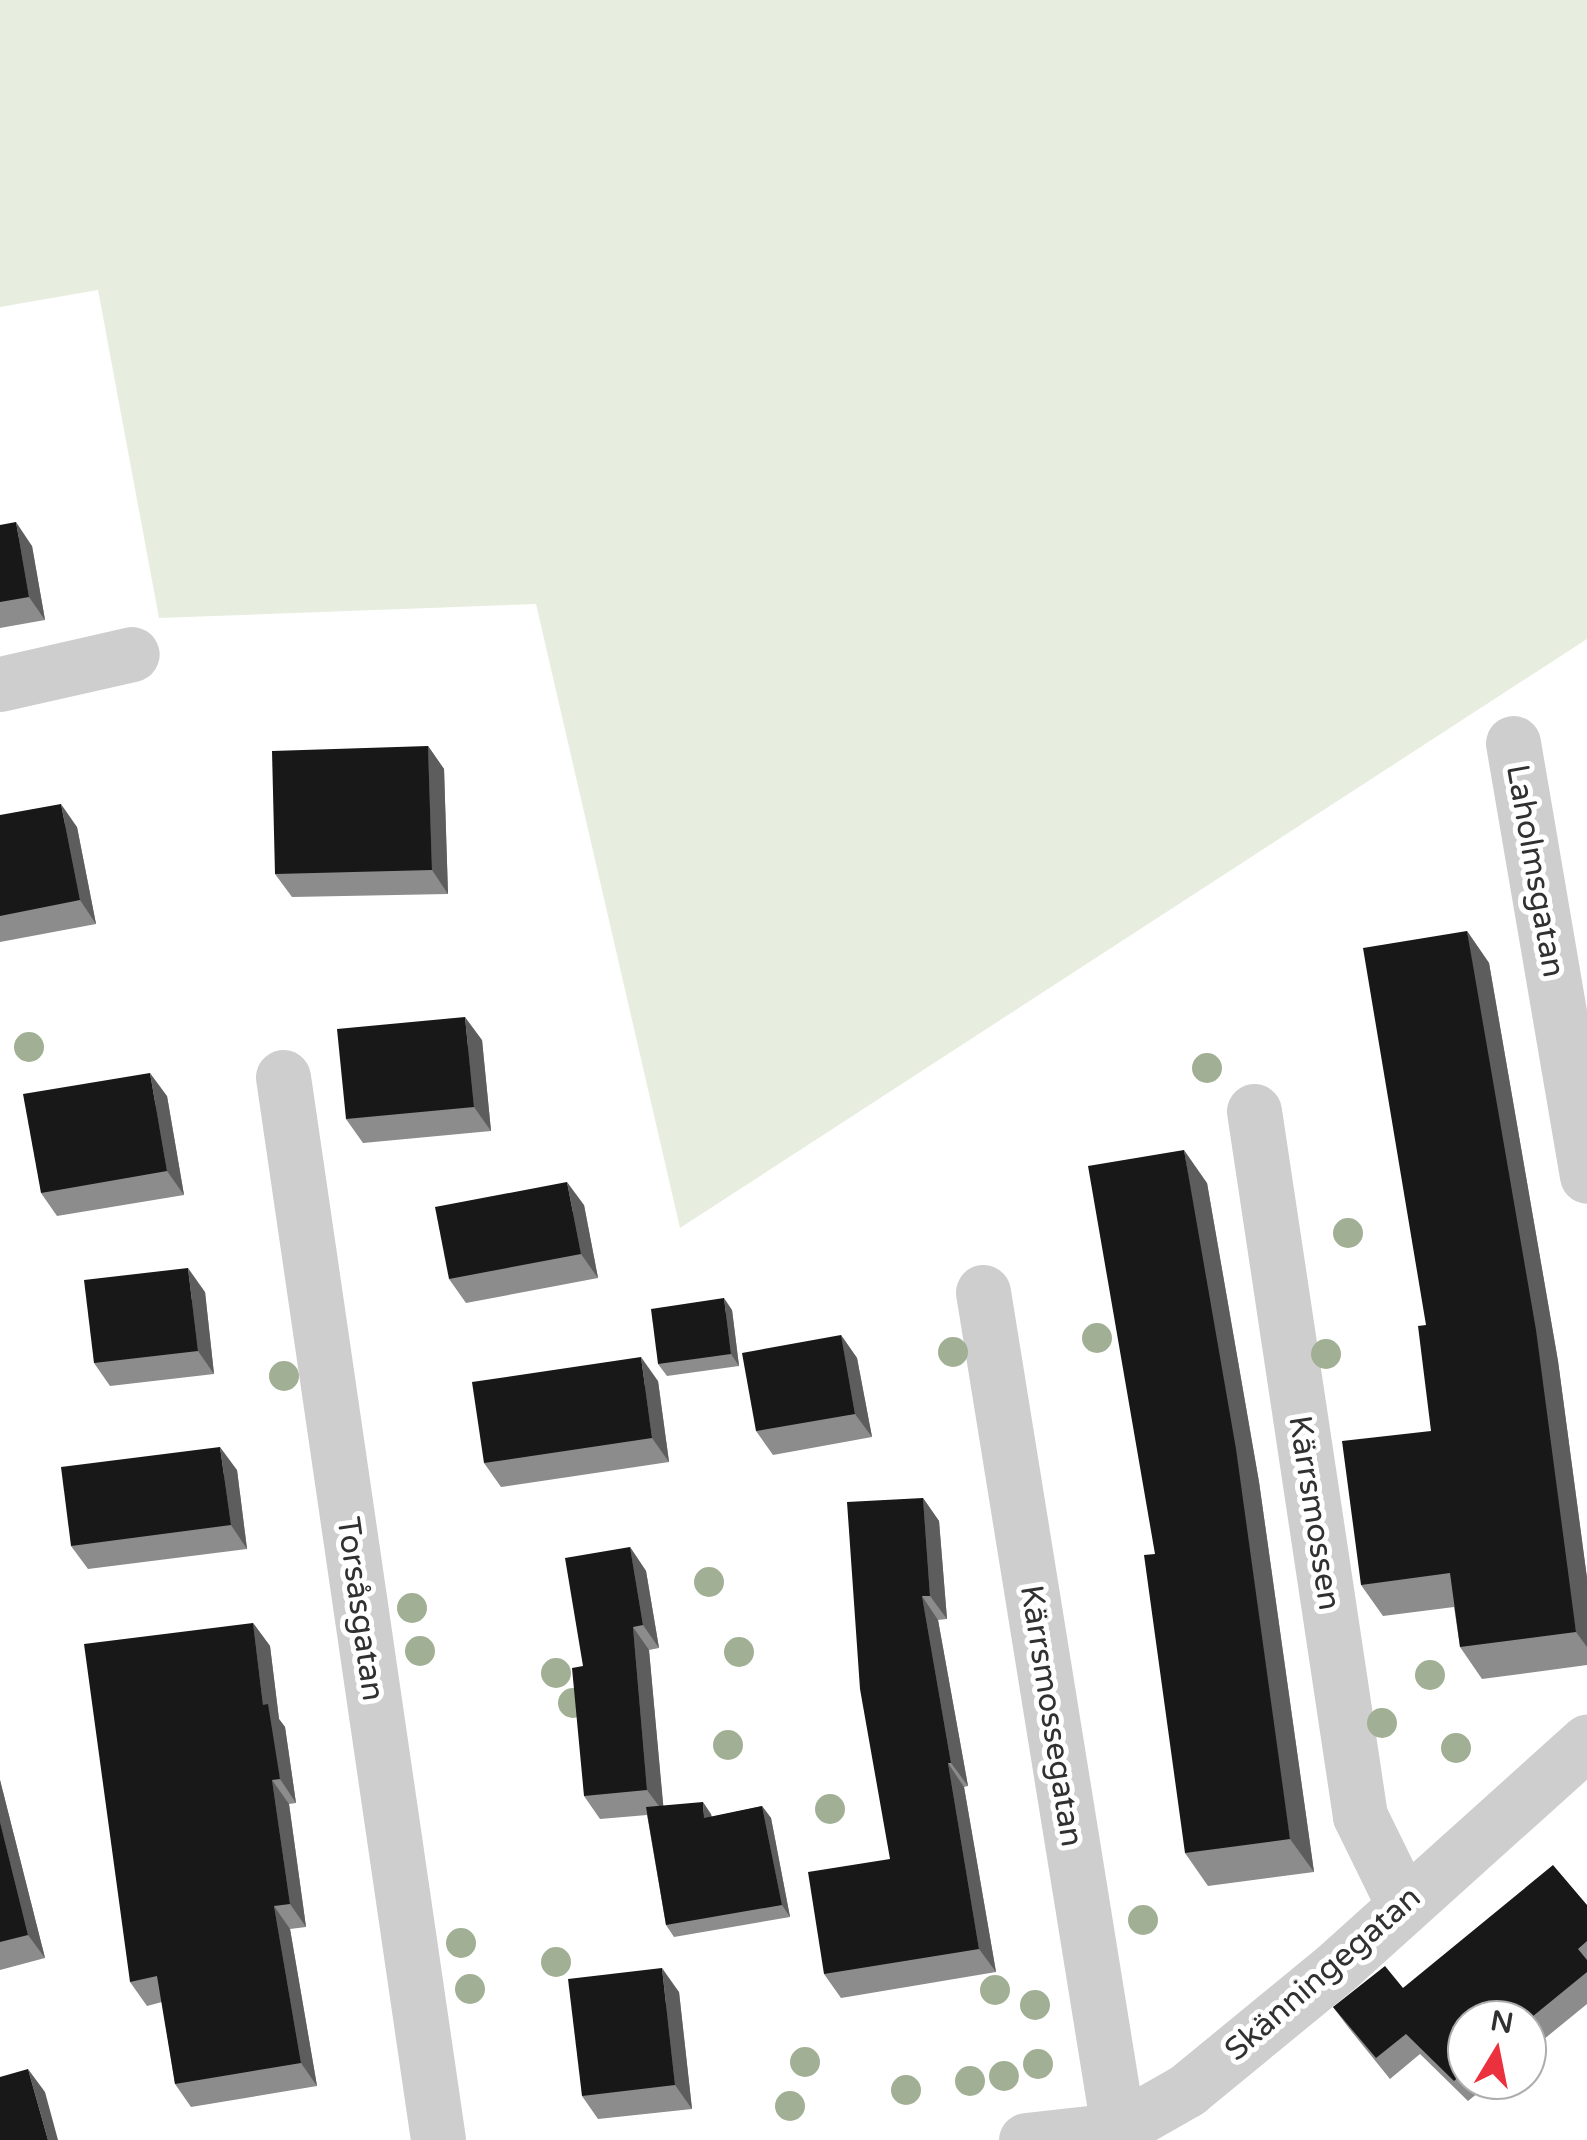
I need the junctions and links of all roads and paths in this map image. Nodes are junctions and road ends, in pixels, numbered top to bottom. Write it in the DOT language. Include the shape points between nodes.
graph roads {
  1 [pos="132,654"];
  2 [pos="0,684"];
  3 [pos="1513,743"];
  4 [pos="283,1077"];
  5 [pos="1254,1111"];
  6 [pos="1587,1176"];
  7 [pos="983,1292"];
  8 [pos="1587,1742"];
  9 [pos="1404,1906"];
  10 [pos="1118,2135"];
  11 [pos="438,2140"];
  12 [pos="1026,2140"];
  1 -- 2 [label="street"];
  3 -- 6 [label="street, Laholmsgatan"];
  4 -- 11 [label="street, Torsåsgatan"];
  5 -- 9 [label="street, Kärrsmossen" via="1360,1816"];
  7 -- 10 [label="street, Kärrsmossegatan"];
  8 -- 9 [label="street, Skänningegatan"];
  9 -- 10 [label="street, Skänningegatan" via="1187,2090"];
  10 -- 12 [label="street, Skänningegatan"];
}
